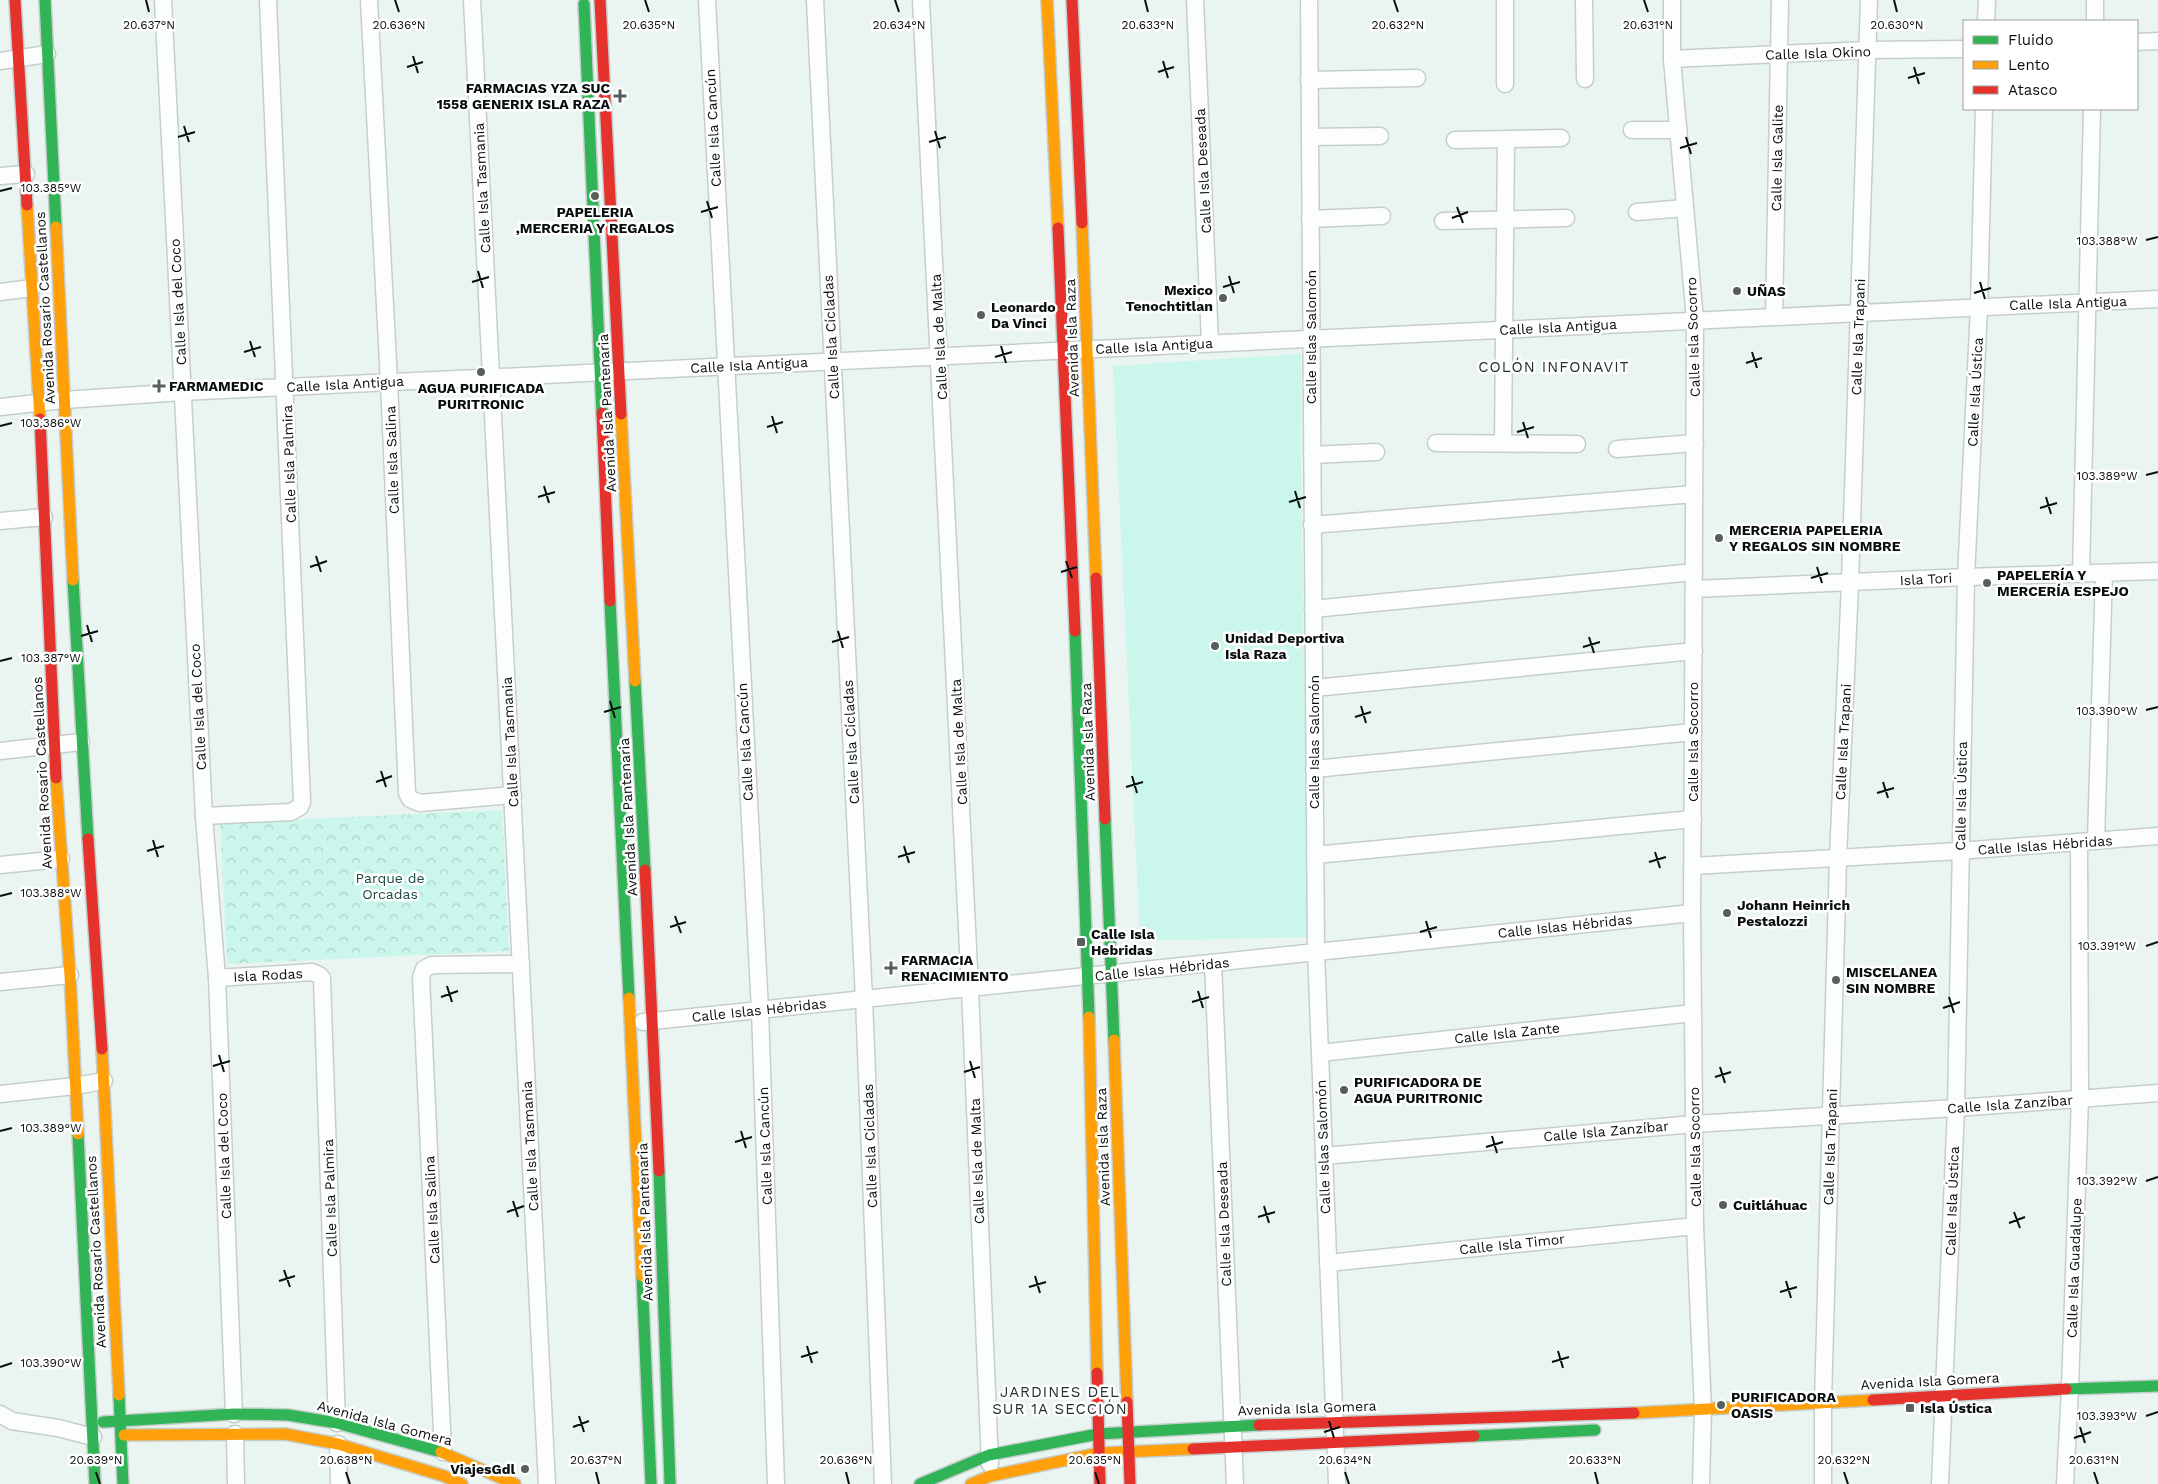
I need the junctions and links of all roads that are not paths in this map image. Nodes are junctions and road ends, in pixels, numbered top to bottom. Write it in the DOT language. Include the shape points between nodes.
graph roads {
  1 [pos="15,0"];
  2 [pos="45,0"];
  3 [pos="163,0"];
  4 [pos="268,0"];
  5 [pos="369,0"];
  6 [pos="472,0"];
  7 [pos="584,0"];
  8 [pos="600,0"];
  9 [pos="707,0"];
  10 [pos="815,0"];
  11 [pos="922,0"];
  12 [pos="1047,0"];
  13 [pos="1072,0"];
  14 [pos="1195,0"];
  15 [pos="1309,0"];
  16 [pos="1505,0"];
  17 [pos="1584,0"];
  18 [pos="1672,0"];
  19 [pos="1780,0"];
  20 [pos="1869,0"];
  21 [pos="1986,0"];
  22 [pos="2095,0"];
  23 [pos="1986,20"];
  24 [pos="2095,20"];
  25 [pos="2158,41"];
  26 [pos="2138,42"];
  27 [pos="1963,49"];
  28 [pos="1867,50"];
  29 [pos="47,54"];
  30 [pos="1778,54"];
  31 [pos="19,59"];
  32 [pos="1672,59"];
  33 [pos="0,61"];
  34 [pos="1417,78"];
  35 [pos="1585,79"];
  36 [pos="1309,80"];
  37 [pos="1505,84"];
  38 [pos="1984,110"];
  39 [pos="2092,110"];
  40 [pos="1632,130"];
  41 [pos="1678,130"];
  42 [pos="1380,136"];
  43 [pos="1310,137"];
  44 [pos="1561,138"];
  45 [pos="1506,139"];
  46 [pos="1455,140"];
  47 [pos="26,174"];
  48 [pos="0,176"];
  49 [pos="1685,208"];
  50 [pos="1637,212"];
  51 [pos="1382,216"];
  52 [pos="1566,218"];
  53 [pos="1310,219"];
  54 [pos="1507,220"];
  55 [pos="1443,221"];
  56 [pos="32,288"];
  57 [pos="0,292"];
  58 [pos="2158,299"];
  59 [pos="2088,302"];
  60 [pos="1979,307"];
  61 [pos="1859,312"];
  62 [pos="1774,316"];
  63 [pos="1695,320"];
  64 [pos="1505,329"];
  65 [pos="1311,338"];
  66 [pos="1210,343"];
  67 [pos="1088,349"];
  68 [pos="1064,350"];
  69 [pos="940,356"];
  70 [pos="832,361"];
  71 [pos="725,366"];
  72 [pos="620,371"];
  73 [pos="599,372"];
  74 [pos="492,377"];
  75 [pos="389,382"];
  76 [pos="286,387"];
  77 [pos="182,392"];
  78 [pos="64,400"];
  79 [pos="39,402"];
  80 [pos="0,407"];
  81 [pos="1436,443"];
  82 [pos="1694,443"];
  83 [pos="1503,444"];
  84 [pos="1577,444"];
  85 [pos="1617,448"];
  86 [pos="1376,452"];
  87 [pos="1312,455"];
  88 [pos="1694,494"];
  89 [pos="44,517"];
  90 [pos="0,521"];
  91 [pos="1312,525"];
  92 [pos="2158,571"];
  93 [pos="1694,572"];
  94 [pos="2104,573"];
  95 [pos="2081,574"];
  96 [pos="1966,577"];
  97 [pos="1850,583"];
  98 [pos="1694,589"];
  99 [pos="1313,609"];
  100 [pos="1694,651"];
  101 [pos="1314,688"];
  102 [pos="1693,732"];
  103 [pos="81,742"];
  104 [pos="54,746"];
  105 [pos="0,751"];
  106 [pos="1314,769"];
  107 [pos="513,795"];
  108 [pos="204,816"];
  109 [pos="1693,819"];
  110 [pos="2158,836"];
  111 [pos="2096,841"];
  112 [pos="2080,842"];
  113 [pos="1959,851"];
  114 [pos="1315,854"];
  115 [pos="1838,858"];
  116 [pos="61,859"];
  117 [pos="0,865"];
  118 [pos="1692,866"];
  119 [pos="1692,913"];
  120 [pos="1316,952"];
  121 [pos="1213,963"];
  122 [pos="521,964"];
  123 [pos="1112,974"];
  124 [pos="70,975"];
  125 [pos="319,975"];
  126 [pos="1088,976"];
  127 [pos="217,978"];
  128 [pos="0,982"];
  129 [pos="970,988"];
  130 [pos="864,999"];
  131 [pos="760,1010"];
  132 [pos="1693,1013"];
  133 [pos="653,1021"];
  134 [pos="631,1023"];
  135 [pos="1320,1053"];
  136 [pos="104,1081"];
  137 [pos="75,1086"];
  138 [pos="2158,1093"];
  139 [pos="0,1094"];
  140 [pos="2080,1098"];
  141 [pos="1956,1108"];
  142 [pos="1831,1116"];
  143 [pos="1694,1124"];
  144 [pos="1324,1156"];
  145 [pos="1695,1226"];
  146 [pos="1328,1263"];
  147 [pos="2158,1386"];
  148 [pos="2070,1388"];
  149 [pos="1944,1395"];
  150 [pos="1823,1402"];
  151 [pos="1703,1410"];
  152 [pos="0,1414"];
  153 [pos="234,1414"];
  154 [pos="288,1414"];
  155 [pos="119,1421"];
  156 [pos="1334,1421"];
  157 [pos="1682,1422"];
  158 [pos="336,1423"];
  159 [pos="1232,1425"];
  160 [pos="1607,1429"];
  161 [pos="1128,1430"];
  162 [pos="104,1434"];
  163 [pos="235,1434"];
  164 [pos="285,1434"];
  165 [pos="1098,1434"];
  166 [pos="1335,1442"];
  167 [pos="338,1444"];
  168 [pos="1234,1447"];
  169 [pos="1129,1451"];
  170 [pos="443,1452"];
  171 [pos="1099,1453"];
  172 [pos="989,1455"];
  173 [pos="444,1480"];
  174 [pos="493,1480"];
  175 [pos="990,1480"];
  176 [pos="95,1484"];
  177 [pos="123,1484"];
  178 [pos="236,1484"];
  179 [pos="340,1484"];
  180 [pos="462,1484"];
  181 [pos="515,1484"];
  182 [pos="548,1484"];
  183 [pos="651,1484"];
  184 [pos="670,1484"];
  185 [pos="776,1484"];
  186 [pos="883,1484"];
  187 [pos="920,1484"];
  188 [pos="971,1484"];
  189 [pos="1100,1484"];
  190 [pos="1130,1484"];
  191 [pos="1235,1484"];
  192 [pos="1337,1484"];
  193 [pos="1702,1484"];
  194 [pos="1823,1484"];
  195 [pos="1940,1484"];
  196 [pos="2065,1484"];
  1 -- 31 [label="street, Avenida Rosario Castellanos"];
  2 -- 29 [label="street, Avenida Rosario Castellanos"];
  3 -- 77 [label="street, Calle Isla del Coco"];
  4 -- 76 [label="street, Calle Isla Palmira"];
  5 -- 75 [label="street, Calle Isla Salina"];
  6 -- 74 [label="street, Calle Isla Tasmania"];
  7 -- 73 [label="street, Avenida Isla Pantenaria"];
  8 -- 72 [label="street, Avenida Isla Pantenaria"];
  9 -- 71 [label="street, Calle Isla Cancún"];
  10 -- 70 [label="street, Calle Isla Cícladas"];
  11 -- 69 [label="street, Calle Isla de Malta"];
  12 -- 68 [label="street, Avenida Isla Raza"];
  13 -- 67 [label="street, Avenida Isla Raza"];
  14 -- 66 [label="street, Calle Isla Deseada"];
  15 -- 36 [label="street, Calle Islas Salomón"];
  16 -- 37 [label="street"];
  17 -- 35 [label="street"];
  18 -- 32 [label="street, Calle Isla Socorro"];
  19 -- 30 [label="street, Calle Isla Galite"];
  20 -- 28 [label="street, Calle Isla Trapani"];
  21 -- 23 [label="street"];
  22 -- 24 [label="street"];
  25 -- 26 [label="street"];
  27 -- 28 [label="street, Calle Isla Okino"];
  28 -- 30 [label="street, Calle Isla Okino"];
  28 -- 61 [label="street, Calle Isla Trapani"];
  29 -- 31 [label="street"];
  29 -- 78 [label="street, Avenida Rosario Castellanos"];
  30 -- 32 [label="street, Calle Isla Okino"];
  30 -- 62 [label="street, Calle Isla Galite"];
  31 -- 33 [label="street"];
  31 -- 47 [label="street, Avenida Rosario Castellanos"];
  32 -- 41 [label="street, Calle Isla Socorro"];
  34 -- 36 [label="street"];
  36 -- 43 [label="street, Calle Islas Salomón"];
  38 -- 60 [label="street, Calle Isla Ústica"];
  39 -- 59 [label="street"];
  40 -- 41 [label="street"];
  41 -- 49 [label="street, Calle Isla Socorro"];
  42 -- 43 [label="street"];
  43 -- 53 [label="street, Calle Islas Salomón"];
  44 -- 45 [label="street"];
  45 -- 46 [label="street"];
  45 -- 54 [label="street"];
  47 -- 48 [label="street"];
  47 -- 56 [label="street, Avenida Rosario Castellanos"];
  49 -- 50 [label="street"];
  49 -- 63 [label="street, Calle Isla Socorro"];
  51 -- 53 [label="street"];
  52 -- 54 [label="street"];
  53 -- 65 [label="street, Calle Islas Salomón"];
  54 -- 55 [label="street"];
  54 -- 64 [label="street"];
  56 -- 57 [label="street"];
  56 -- 79 [label="street, Avenida Rosario Castellanos"];
  58 -- 59 [label="street, Calle Isla Antigua"];
  59 -- 60 [label="street, Calle Isla Antigua"];
  59 -- 95 [label="street"];
  60 -- 61 [label="street, Calle Isla Antigua"];
  60 -- 96 [label="street, Calle Isla Ústica"];
  61 -- 62 [label="street, Calle Isla Antigua"];
  61 -- 97 [label="street, Calle Isla Trapani"];
  62 -- 63 [label="street, Calle Isla Antigua"];
  63 -- 64 [label="street, Calle Isla Antigua"];
  63 -- 82 [label="street, Calle Isla Socorro"];
  64 -- 65 [label="street, Calle Isla Antigua"];
  64 -- 83 [label="street"];
  65 -- 66 [label="street, Calle Isla Antigua"];
  65 -- 87 [label="street, Calle Islas Salomón"];
  66 -- 67 [label="street, Calle Isla Antigua"];
  67 -- 68 [label="street, Calle Isla Antigua"];
  67 -- 123 [label="street, Avenida Isla Raza"];
  68 -- 69 [label="street, Calle Isla Antigua"];
  68 -- 126 [label="street, Avenida Isla Raza"];
  69 -- 70 [label="street, Calle Isla Antigua"];
  69 -- 129 [label="street, Calle Isla de Malta"];
  70 -- 71 [label="street, Calle Isla Antigua"];
  70 -- 130 [label="street, Calle Isla Cícladas"];
  71 -- 72 [label="street, Calle Isla Antigua"];
  71 -- 131 [label="street, Calle Isla Cancún"];
  72 -- 73 [label="street, Calle Isla Antigua"];
  72 -- 133 [label="street, Avenida Isla Pantenaria"];
  73 -- 74 [label="street, Calle Isla Antigua"];
  73 -- 134 [label="street, Avenida Isla Pantenaria"];
  74 -- 75 [label="street, Calle Isla Antigua"];
  74 -- 107 [label="street, Calle Isla Tasmania"];
  75 -- 76 [label="street, Calle Isla Antigua"];
  75 -- 107 [label="street, Calle Isla Salina" via="406,787 410,800 420,803"];
  76 -- 77 [label="street, Calle Isla Antigua"];
  76 -- 108 [label="street, Calle Isla Palmira" via="300,807 292,812"];
  77 -- 78 [label="street, Calle Isla Antigua"];
  77 -- 108 [label="street, Calle Isla del Coco"];
  78 -- 79 [label="street, Calle Isla Antigua"];
  78 -- 103 [label="street, Avenida Rosario Castellanos"];
  79 -- 80 [label="street, Calle Isla Antigua"];
  79 -- 89 [label="street, Avenida Rosario Castellanos"];
  81 -- 83 [label="street"];
  82 -- 85 [label="street"];
  82 -- 88 [label="street, Calle Isla Socorro"];
  83 -- 84 [label="street"];
  86 -- 87 [label="street"];
  87 -- 91 [label="street, Calle Islas Salomón"];
  88 -- 91 [label="street"];
  88 -- 93 [label="street, Calle Isla Socorro"];
  89 -- 90 [label="street"];
  89 -- 104 [label="street, Avenida Rosario Castellanos"];
  91 -- 99 [label="street, Calle Islas Salomón"];
  92 -- 94 [label="street, Isla Tori"];
  93 -- 98 [label="street, Calle Isla Socorro"];
  93 -- 99 [label="street"];
  94 -- 95 [label="street, Isla Tori"];
  94 -- 111 [label="street"];
  95 -- 96 [label="street, Isla Tori"];
  96 -- 97 [label="street, Isla Tori"];
  96 -- 113 [label="street, Calle Isla Ústica"];
  97 -- 98 [label="street, Isla Tori"];
  97 -- 115 [label="street, Calle Isla Trapani"];
  98 -- 100 [label="street, Calle Isla Socorro"];
  99 -- 101 [label="street, Calle Islas Salomón"];
  100 -- 101 [label="street"];
  100 -- 102 [label="street, Calle Isla Socorro"];
  101 -- 106 [label="street, Calle Islas Salomón"];
  102 -- 106 [label="street"];
  102 -- 109 [label="street, Calle Isla Socorro"];
  103 -- 104 [label="street"];
  103 -- 136 [label="street, Avenida Rosario Castellanos"];
  104 -- 105 [label="street"];
  104 -- 116 [label="street, Avenida Rosario Castellanos"];
  106 -- 114 [label="street, Calle Islas Salomón"];
  107 -- 122 [label="street, Calle Isla Tasmania"];
  108 -- 127 [label="street, Calle Isla del Coco"];
  109 -- 114 [label="street"];
  109 -- 118 [label="street, Calle Isla Socorro"];
  110 -- 111 [label="street, Calle Islas Hébridas"];
  111 -- 112 [label="street, Calle Islas Hébridas"];
  112 -- 113 [label="street, Calle Islas Hébridas"];
  112 -- 140 [label="street, Calle Isla Guadalupe"];
  113 -- 115 [label="street, Calle Islas Hébridas"];
  113 -- 141 [label="street, Calle Isla Ústica"];
  114 -- 120 [label="street, Calle Islas Salomón"];
  115 -- 118 [label="street, Calle Islas Hébridas"];
  115 -- 142 [label="street, Calle Isla Trapani"];
  116 -- 117 [label="street"];
  116 -- 124 [label="street, Avenida Rosario Castellanos"];
  118 -- 119 [label="street, Calle Isla Socorro"];
  119 -- 120 [label="street, Calle Islas Hébridas"];
  119 -- 132 [label="street, Calle Isla Socorro"];
  120 -- 121 [label="street, Calle Islas Hébridas"];
  120 -- 135 [label="street, Calle Islas Salomón"];
  121 -- 123 [label="street, Calle Islas Hébridas"];
  121 -- 159 [label="street, Calle Isla Deseada"];
  122 -- 170 [label="street, Calle Isla Salina" via="432,965 424,968 421,977"];
  122 -- 182 [label="street, Calle Isla Tasmania"];
  123 -- 126 [label="street, Calle Islas Hébridas"];
  123 -- 161 [label="street, Avenida Isla Raza"];
  124 -- 128 [label="street"];
  124 -- 137 [label="street, Avenida Rosario Castellanos"];
  125 -- 127 [label="street, Isla Rodas" via="312,972"];
  125 -- 158 [label="street, Calle Isla Palmira" via="323,982"];
  126 -- 129 [label="street, Calle Islas Hébridas"];
  126 -- 165 [label="street, Avenida Isla Raza"];
  127 -- 153 [label="street, Calle Isla del Coco"];
  129 -- 130 [label="street, Calle Islas Hébridas"];
  129 -- 172 [label="street, Calle Isla de Malta"];
  130 -- 131 [label="street, Calle Islas Hébridas"];
  130 -- 186 [label="street, Calle Isla Cícladas"];
  131 -- 133 [label="street, Calle Islas Hébridas"];
  131 -- 185 [label="street, Calle Isla Cancún"];
  132 -- 135 [label="street, Calle Isla Zante"];
  132 -- 143 [label="street, Calle Isla Socorro"];
  133 -- 134 [label="street, Calle Islas Hébridas"];
  133 -- 184 [label="street, Avenida Isla Pantenaria"];
  134 -- 183 [label="street, Avenida Isla Pantenaria"];
  135 -- 144 [label="street, Calle Islas Salomón"];
  136 -- 137 [label="street"];
  136 -- 155 [label="street, Avenida Rosario Castellanos"];
  137 -- 139 [label="street"];
  137 -- 162 [label="street, Avenida Rosario Castellanos"];
  138 -- 140 [label="street, Calle Isla Zanzíbar"];
  140 -- 141 [label="street, Calle Isla Zanzíbar"];
  140 -- 148 [label="street, Calle Isla Guadalupe"];
  141 -- 142 [label="street, Calle Isla Zanzíbar"];
  141 -- 149 [label="street, Calle Isla Ústica"];
  142 -- 143 [label="street, Calle Isla Zanzíbar"];
  142 -- 150 [label="street, Calle Isla Trapani"];
  143 -- 144 [label="street, Calle Isla Zanzíbar"];
  143 -- 145 [label="street, Calle Isla Socorro"];
  144 -- 146 [label="street, Calle Islas Salomón"];
  145 -- 146 [label="street, Calle Isla Timor"];
  145 -- 151 [label="street, Calle Isla Socorro"];
  146 -- 156 [label="street, Calle Islas Salomón"];
  147 -- 148 [label="street, Avenida Isla Gomera"];
  148 -- 149 [label="street, Avenida Isla Gomera"];
  148 -- 196 [label="street, Calle Isla Guadalupe"];
  149 -- 150 [label="street, Avenida Isla Gomera"];
  149 -- 195 [label="street, Calle Isla Ústica"];
  150 -- 151 [label="street, Avenida Isla Gomera"];
  150 -- 194 [label="street, Calle Isla Trapani"];
  151 -- 156 [label="street, Avenida Isla Gomera"];
  151 -- 157 [label="street, Avenida Isla Gomera"];
  151 -- 193 [label="street, Calle Isla Socorro"];
  152 -- 162 [label="street" via="12,1421"];
  153 -- 154 [label="street, Avenida Isla Gomera"];
  153 -- 155 [label="street, Avenida Isla Gomera"];
  154 -- 158 [label="street, Avenida Isla Gomera"];
  154 -- 164 [label="street"];
  155 -- 162 [label="street, Avenida Rosario Castellanos"];
  155 -- 162 [label="street, Avenida Isla Gomera"];
  156 -- 159 [label="street, Avenida Isla Gomera"];
  156 -- 166 [label="street, Calle Islas Salomón"];
  158 -- 170 [label="street, Avenida Isla Gomera"];
  159 -- 161 [label="street, Avenida Isla Gomera"];
  159 -- 168 [label="street, Calle Isla Deseada"];
  160 -- 166 [label="street"];
  161 -- 165 [label="street, Avenida Isla Gomera"];
  161 -- 169 [label="street, Avenida Isla Raza"];
  162 -- 163 [label="street"];
  162 -- 176 [label="street, Avenida Rosario Castellanos"];
  162 -- 177 [label="street, Avenida Rosario Castellanos"];
  163 -- 164 [label="street"];
  163 -- 178 [label="street"];
  164 -- 167 [label="street"];
  165 -- 171 [label="street, Avenida Isla Raza"];
  165 -- 172 [label="street, Avenida Isla Gomera"];
  166 -- 168 [label="street"];
  166 -- 192 [label="street, Calle Islas Salomón"];
  167 -- 173 [label="street"];
  167 -- 179 [label="street"];
  168 -- 169 [label="street"];
  168 -- 191 [label="street, Calle Isla Deseada"];
  169 -- 171 [label="street"];
  169 -- 190 [label="street, Avenida Isla Raza"];
  170 -- 174 [label="street, Avenida Isla Gomera"];
  171 -- 175 [label="street"];
  171 -- 189 [label="street, Avenida Isla Raza"];
  172 -- 175 [label="street, Calle Isla de Malta"];
  172 -- 187 [label="street, Avenida Isla Gomera"];
  173 -- 180 [label="street"];
  174 -- 181 [label="street, Avenida Isla Gomera"];
  175 -- 188 [label="street"];
}
